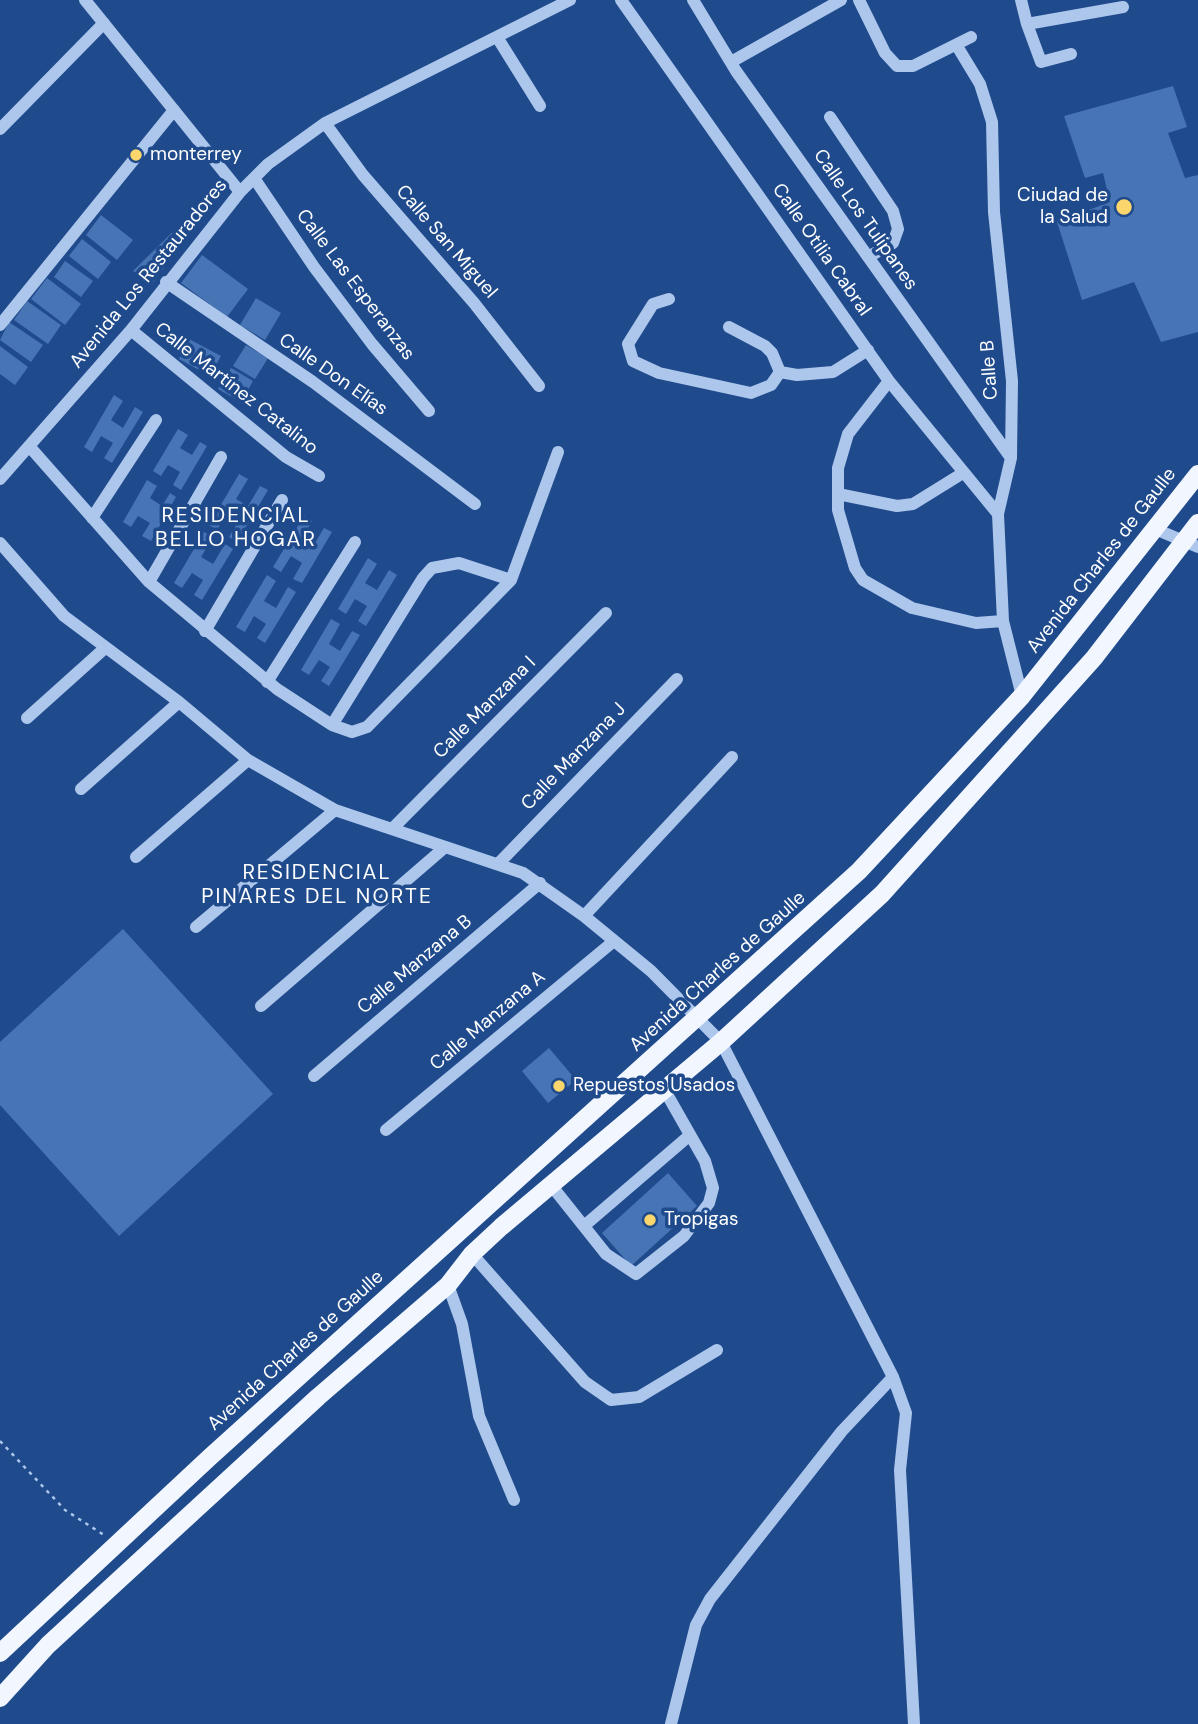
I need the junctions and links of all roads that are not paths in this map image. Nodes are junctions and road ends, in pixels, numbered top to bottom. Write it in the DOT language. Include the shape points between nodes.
graph roads {
  1 [pos="85,0"];
  2 [pos="570,0"];
  3 [pos="621,0"];
  4 [pos="694,0"];
  5 [pos="841,0"];
  6 [pos="859,0"];
  7 [pos="1021,0"];
  8 [pos="1122,7"];
  9 [pos="104,23"];
  10 [pos="1027,24"];
  11 [pos="497,37"];
  12 [pos="971,37"];
  13 [pos="957,46"];
  14 [pos="1071,54"];
  15 [pos="731,62"];
  16 [pos="540,106"];
  17 [pos="174,110"];
  18 [pos="830,117"];
  19 [pos="325,123"];
  20 [pos="0,129"];
  21 [pos="254,178"];
  22 [pos="240,192"];
  23 [pos="868,257"];
  24 [pos="166,282"];
  25 [pos="669,299"];
  26 [pos="0,325"];
  27 [pos="729,327"];
  28 [pos="131,330"];
  29 [pos="868,350"];
  30 [pos="780,372"];
  31 [pos="889,381"];
  32 [pos="539,386"];
  33 [pos="429,411"];
  34 [pos="156,420"];
  35 [pos="29,446"];
  36 [pos="558,452"];
  37 [pos="221,457"];
  38 [pos="1011,458"];
  39 [pos="963,473"];
  40 [pos="1198,474"];
  41 [pos="319,477"];
  42 [pos="0,479"];
  43 [pos="838,494"];
  44 [pos="282,499"];
  45 [pos="475,504"];
  46 [pos="998,514"];
  47 [pos="92,518"];
  48 [pos="1198,523"];
  49 [pos="1155,529"];
  50 [pos="355,542"];
  51 [pos="0,543"];
  52 [pos="1191,545"];
  53 [pos="511,580"];
  54 [pos="149,582"];
  55 [pos="606,614"];
  56 [pos="1003,621"];
  57 [pos="205,631"];
  58 [pos="105,648"];
  59 [pos="677,678"];
  60 [pos="267,682"];
  61 [pos="1022,696"];
  62 [pos="179,702"];
  63 [pos="27,718"];
  64 [pos="332,725"];
  65 [pos="732,757"];
  66 [pos="248,760"];
  67 [pos="81,789"];
  68 [pos="334,810"];
  69 [pos="392,829"];
  70 [pos="444,848"];
  71 [pos="136,858"];
  72 [pos="499,863"];
  73 [pos="859,871"];
  74 [pos="540,883"];
  75 [pos="882,894"];
  76 [pos="584,916"];
  77 [pos="196,927"];
  78 [pos="614,941"];
  79 [pos="261,1006"];
  80 [pos="699,1018"];
  81 [pos="721,1042"];
  82 [pos="314,1076"];
  83 [pos="664,1089"];
  84 [pos="386,1130"];
  85 [pos="690,1135"];
  86 [pos="551,1185"];
  87 [pos="584,1226"];
  88 [pos="472,1254"];
  89 [pos="448,1285"];
  90 [pos="717,1350"];
  91 [pos="892,1377"];
  92 [pos="514,1500"];
  93 [pos="0,1653"];
  94 [pos="0,1698"];
  95 [pos="671,1724"];
  96 [pos="914,1724"];
  1 -- 9 [label="street"];
  2 -- 11 [label="street, Avenida Los Restauradores"];
  3 -- 29 [label="street, Calle Otilia Cabral"];
  4 -- 15 [label="street, Calle Los Tulipanes"];
  5 -- 15 [label="street"];
  6 -- 13 [label="street" via="885,53 897,66 913,66"];
  7 -- 10 [label="street"];
  8 -- 10 [label="street"];
  9 -- 17 [label="street"];
  9 -- 20 [label="street"];
  10 -- 14 [label="street" via="1041,62"];
  11 -- 16 [label="street"];
  11 -- 19 [label="street, Avenida Los Restauradores"];
  12 -- 13 [label="street"];
  13 -- 38 [label="street, Calle B" via="981,84 992,121 995,212 1012,381"];
  15 -- 23 [label="street, Calle Los Tulipanes"];
  17 -- 22 [label="street"];
  17 -- 26 [label="street"];
  18 -- 23 [label="street" via="893,212 898,229 893,243"];
  19 -- 21 [label="street, Avenida Los Restauradores"];
  19 -- 32 [label="street, Calle San Miguel"];
  21 -- 22 [label="street, Avenida Los Restauradores"];
  21 -- 33 [label="street, Calle Las Esperanzas" via="322,278"];
  22 -- 24 [label="street, Avenida Los Restauradores"];
  23 -- 38 [label="street, Calle Los Tulipanes"];
  24 -- 28 [label="street, Avenida Los Restauradores"];
  24 -- 45 [label="street, Calle Don Elías" via="313,382"];
  25 -- 30 [label="street" via="653,304 640,321 628,344 633,361 659,373 751,393 771,385"];
  27 -- 30 [label="street" via="765,346"];
  28 -- 35 [label="street, Avenida Los Restauradores"];
  28 -- 41 [label="street, Calle Martínez Catalino" via="286,457"];
  29 -- 30 [label="street" via="833,372"];
  29 -- 31 [label="street, Calle Otilia Cabral"];
  31 -- 39 [label="street, Calle Otilia Cabral"];
  31 -- 43 [label="street" via="848,434 838,468"];
  34 -- 47 [label="street"];
  35 -- 42 [label="street, Avenida Los Restauradores"];
  35 -- 47 [label="street"];
  36 -- 53 [label="street"];
  37 -- 54 [label="street"];
  38 -- 46 [label="street, Calle B"];
  39 -- 43 [label="street" via="913,504 897,506"];
  39 -- 46 [label="street, Calle Otilia Cabral"];
  40 -- 49 [label="main road, Avenida Charles de Gaulle"];
  43 -- 56 [label="street" via="851,555 863,580 924,612 976,622"];
  44 -- 57 [label="street"];
  46 -- 56 [label="street, Calle B"];
  47 -- 54 [label="street"];
  48 -- 52 [label="main road"];
  49 -- 52 [label="street"];
  49 -- 61 [label="main road, Avenida Charles de Gaulle"];
  50 -- 60 [label="street"];
  51 -- 58 [label="street" via="64,616"];
  52 -- 75 [label="main road"];
  53 -- 64 [label="street" via="368,727 352,732"];
  53 -- 64 [label="street" via="459,563 432,568"];
  54 -- 57 [label="street"];
  55 -- 69 [label="street, Calle Manzana I"];
  56 -- 61 [label="street, Calle B"];
  57 -- 60 [label="street"];
  58 -- 62 [label="street"];
  58 -- 63 [label="street"];
  59 -- 72 [label="street, Calle Manzana J"];
  60 -- 64 [label="street"];
  61 -- 73 [label="main road, Avenida Charles de Gaulle"];
  62 -- 66 [label="street"];
  62 -- 67 [label="street"];
  65 -- 76 [label="street"];
  66 -- 68 [label="street"];
  66 -- 71 [label="street"];
  68 -- 69 [label="street"];
  68 -- 77 [label="street"];
  69 -- 70 [label="street"];
  70 -- 72 [label="street"];
  70 -- 79 [label="street"];
  72 -- 74 [label="street"];
  73 -- 75 [label="main road"];
  73 -- 80 [label="main road, Avenida Charles de Gaulle"];
  74 -- 76 [label="street"];
  74 -- 82 [label="street, Calle Manzana B"];
  75 -- 81 [label="main road"];
  76 -- 78 [label="street"];
  78 -- 80 [label="street"];
  78 -- 84 [label="street, Calle Manzana A"];
  80 -- 81 [label="street"];
  80 -- 93 [label="main road, Avenida Charles de Gaulle"];
  81 -- 83 [label="main road"];
  81 -- 91 [label="street"];
  83 -- 85 [label="street"];
  83 -- 86 [label="main road"];
  85 -- 87 [label="street"];
  85 -- 87 [label="street" via="713,1188 709,1203 684,1236 636,1273 606,1254"];
  86 -- 87 [label="street"];
  86 -- 88 [label="main road"];
  88 -- 89 [label="main road"];
  88 -- 90 [label="street" via="585,1382 611,1399 639,1397"];
  89 -- 92 [label="street" via="462,1324 479,1416"];
  89 -- 94 [label="main road" via="318,1397 48,1645"];
  91 -- 95 [label="street" via="842,1431 710,1599 696,1625"];
  91 -- 96 [label="street" via="906,1413 900,1470"];
}
